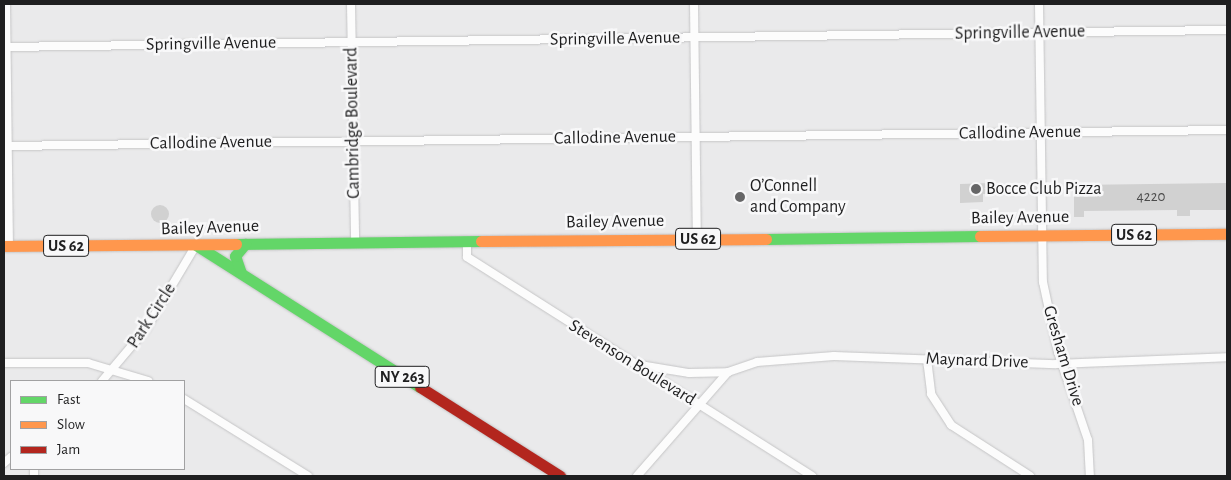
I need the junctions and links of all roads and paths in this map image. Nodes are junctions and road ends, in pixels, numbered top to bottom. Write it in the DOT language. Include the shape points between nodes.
graph roads {
  1 [pos="6,4"];
  2 [pos="351,4"];
  3 [pos="694,4"];
  4 [pos="1039,4"];
  5 [pos="1227,30"];
  6 [pos="1040,33"];
  7 [pos="695,38"];
  8 [pos="351,42"];
  9 [pos="5,47"];
  10 [pos="1227,130"];
  11 [pos="1041,132"];
  12 [pos="696,137"];
  13 [pos="353,141"];
  14 [pos="6,146"];
  15 [pos="1227,234"];
  16 [pos="1040,236"];
  17 [pos="697,239"];
  18 [pos="467,241"];
  19 [pos="355,242"];
  20 [pos="245,244"];
  21 [pos="196,245"];
  22 [pos="6,246"];
  23 [pos="244,277"];
  24 [pos="1227,357"];
  25 [pos="927,359"];
  26 [pos="1062,363"];
  27 [pos="4,364"];
  28 [pos="636,365"];
  29 [pos="115,368"];
  30 [pos="728,372"];
  31 [pos="103,380"];
  32 [pos="145,380"];
  33 [pos="185,400"];
  34 [pos="699,405"];
  35 [pos="308,476"];
  36 [pos="560,476"];
  37 [pos="637,476"];
  38 [pos="812,476"];
  39 [pos="1030,476"];
  40 [pos="1090,476"];
  1 -- 9 [label="street"];
  2 -- 8 [label="street, Cambridge Boulevard"];
  3 -- 7 [label="street"];
  4 -- 6 [label="street, Gresham Drive"];
  5 -- 6 [label="street, Springville Avenue"];
  6 -- 7 [label="street, Springville Avenue"];
  6 -- 11 [label="street, Gresham Drive"];
  7 -- 8 [label="street, Springville Avenue"];
  7 -- 12 [label="street"];
  8 -- 9 [label="street, Springville Avenue"];
  8 -- 13 [label="street, Cambridge Boulevard"];
  9 -- 14 [label="street"];
  10 -- 11 [label="street, Callodine Avenue"];
  11 -- 12 [label="street, Callodine Avenue"];
  11 -- 16 [label="street, Gresham Drive"];
  12 -- 13 [label="street, Callodine Avenue"];
  12 -- 17 [label="street"];
  13 -- 14 [label="street, Callodine Avenue"];
  13 -- 19 [label="street, Cambridge Boulevard"];
  14 -- 22 [label="street"];
  15 -- 16 [label="main road, Bailey Avenue / US 62"];
  16 -- 17 [label="main road, Bailey Avenue / US 62"];
  16 -- 26 [label="street, Gresham Drive" via="1046,306"];
  17 -- 18 [label="main road, Bailey Avenue / US 62"];
  18 -- 19 [label="main road, Bailey Avenue / US 62"];
  18 -- 28 [label="street, Stevenson Boulevard" via="467,257"];
  19 -- 20 [label="main road, Bailey Avenue / US 62"];
  20 -- 21 [label="main road, Bailey Avenue / US 62"];
  20 -- 23 [label="main road" via="235,260"];
  21 -- 22 [label="main road, Bailey Avenue / US 62"];
  21 -- 23 [label="main road, NY 263"];
  21 -- 29 [label="street, Park Circle" via="146,329"];
  23 -- 36 [label="main road, NY 263"];
  24 -- 26 [label="street, Maynard Drive"];
  25 -- 26 [label="street, Maynard Drive"];
  25 -- 30 [label="street, Maynard Drive" via="808,357 757,362"];
  25 -- 39 [label="street" via="931,394 951,425"];
  26 -- 40 [label="street, Gresham Drive" via="1088,440"];
  27 -- 29 [label="street" via="70,361"];
  28 -- 30 [label="street, Maynard Drive" via="689,373"];
  28 -- 34 [label="street, Stevenson Boulevard"];
  29 -- 31 [label="street, Park Circle"];
  29 -- 32 [label="street"];
  30 -- 34 [label="street, Maynard Drive"];
  33 -- 35 [label="street"];
  34 -- 37 [label="street, Maynard Drive"];
  34 -- 38 [label="street, Stevenson Boulevard"];
}
